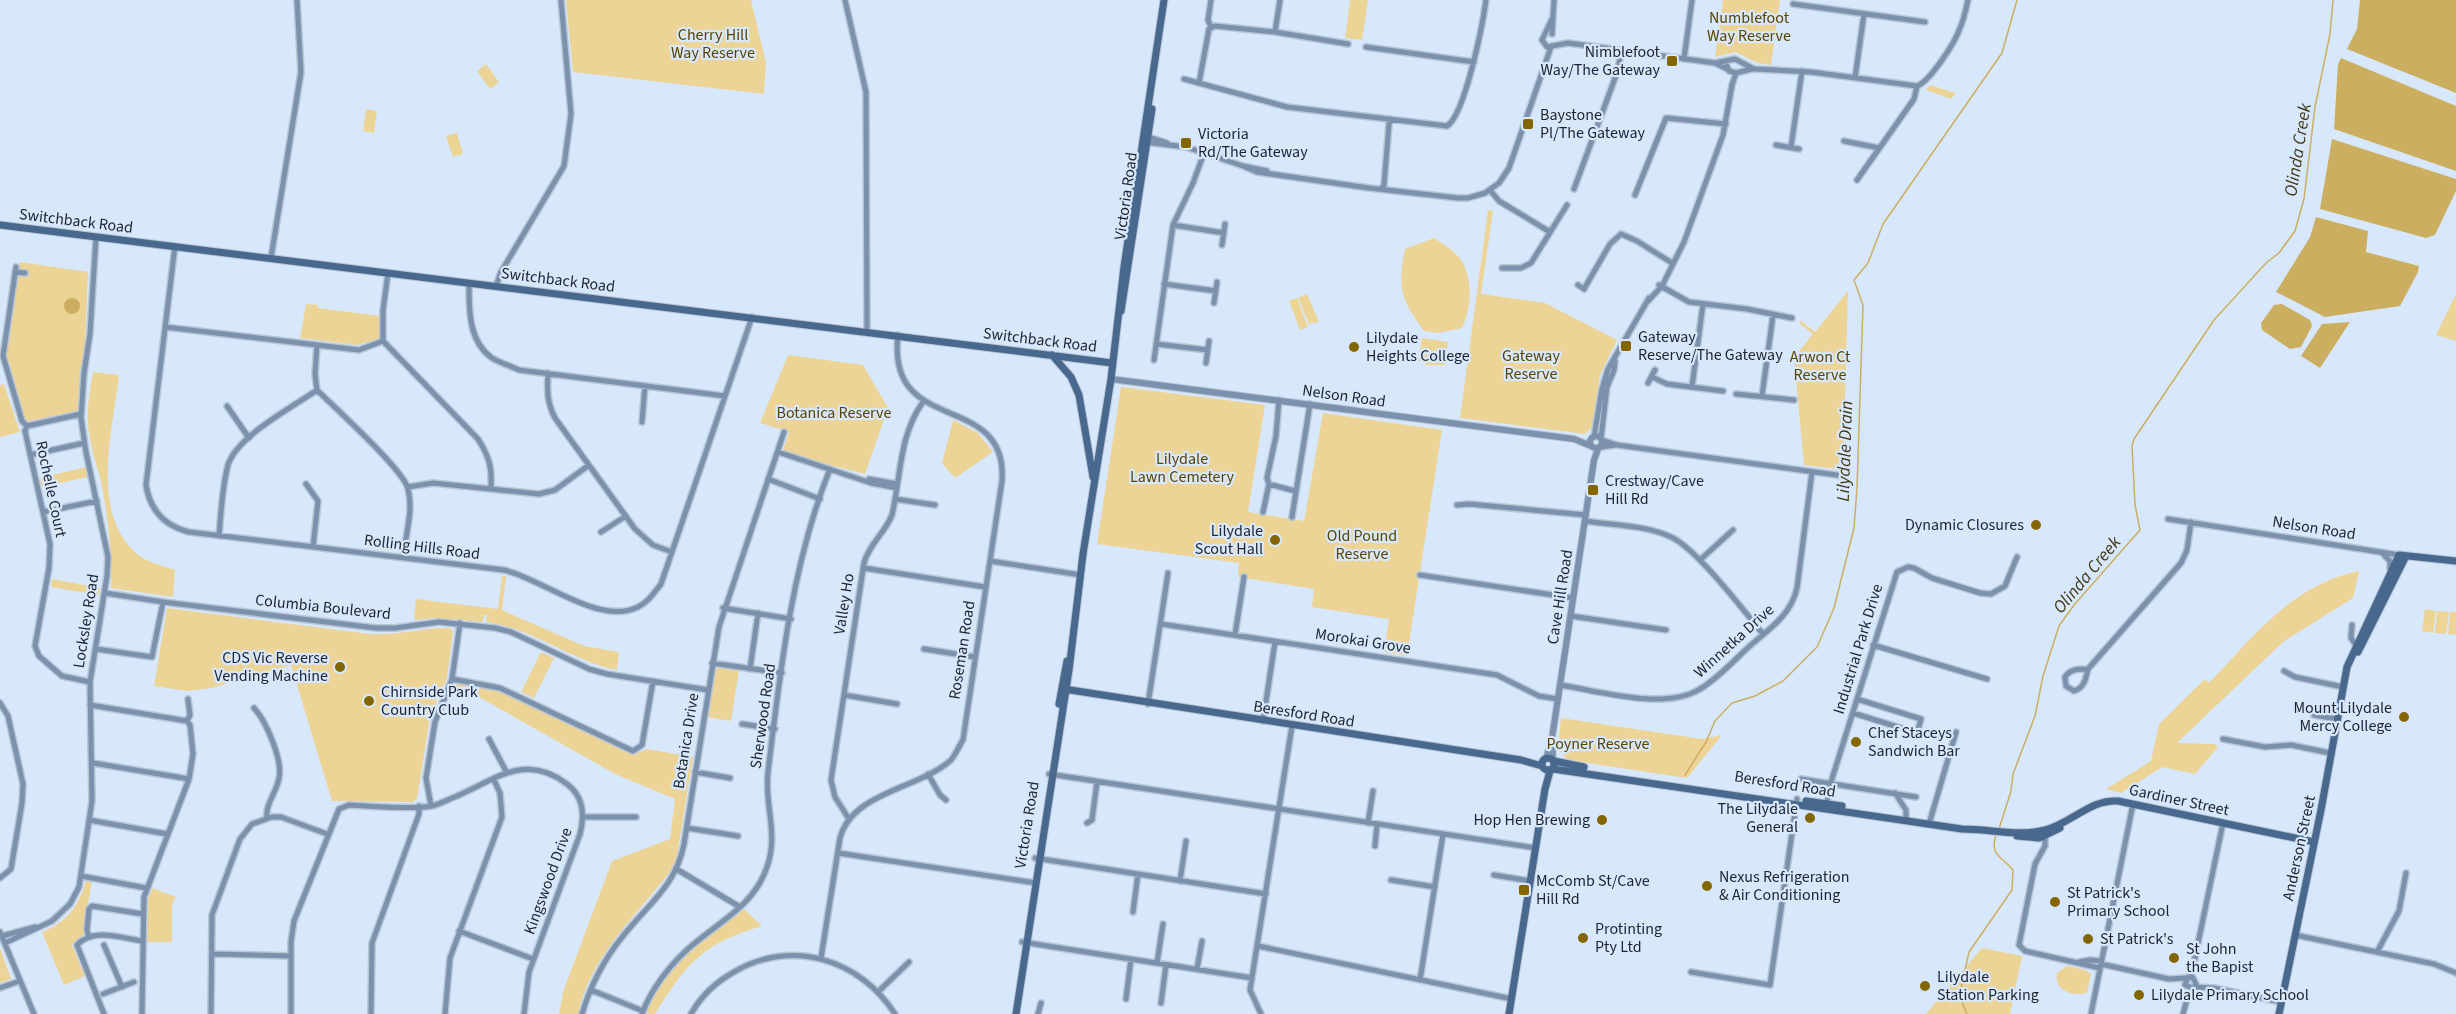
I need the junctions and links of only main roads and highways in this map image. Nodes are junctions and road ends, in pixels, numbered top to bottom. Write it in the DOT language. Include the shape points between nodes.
graph roads {
  1 [pos="1165,0"];
  2 [pos="0,225"];
  3 [pos="1052,355"];
  4 [pos="1112,363"];
  5 [pos="1094,486"];
  6 [pos="2403,555"];
  7 [pos="2456,561"];
  8 [pos="2376,609"];
  9 [pos="1064,691"];
  10 [pos="1548,764"];
  11 [pos="2044,833"];
  12 [pos="2314,842"];
  13 [pos="1014,1014"];
  14 [pos="1509,1014"];
  15 [pos="2279,1014"];
  1 -- 4 [label="main road, Victoria Road"];
  2 -- 3 [label="main road, Switchback Road"];
  3 -- 4 [label="main road, Switchback Road"];
  3 -- 5 [label="main road" via="1080,395"];
  4 -- 5 [label="main road, Victoria Road"];
  5 -- 9 [label="main road, Victoria Road"];
  6 -- 7 [label="main road, Nelson Road"];
  6 -- 8 [label="main road, Anderson Street"];
  6 -- 8 [label="main road, Anderson Street" via="2387,576"];
  8 -- 12 [label="main road, Anderson Street" via="2343,687"];
  9 -- 10 [label="main road, Beresford Road"];
  9 -- 13 [label="main road, Victoria Road"];
  10 -- 11 [label="main road, Beresford Road" via="2025,838"];
  10 -- 14 [label="main road, Cave Hill Road"];
  11 -- 12 [label="main road, Gardiner Street" via="2059,829 2101,802 2114,801"];
  12 -- 15 [label="main road, Anderson Street"];
}
